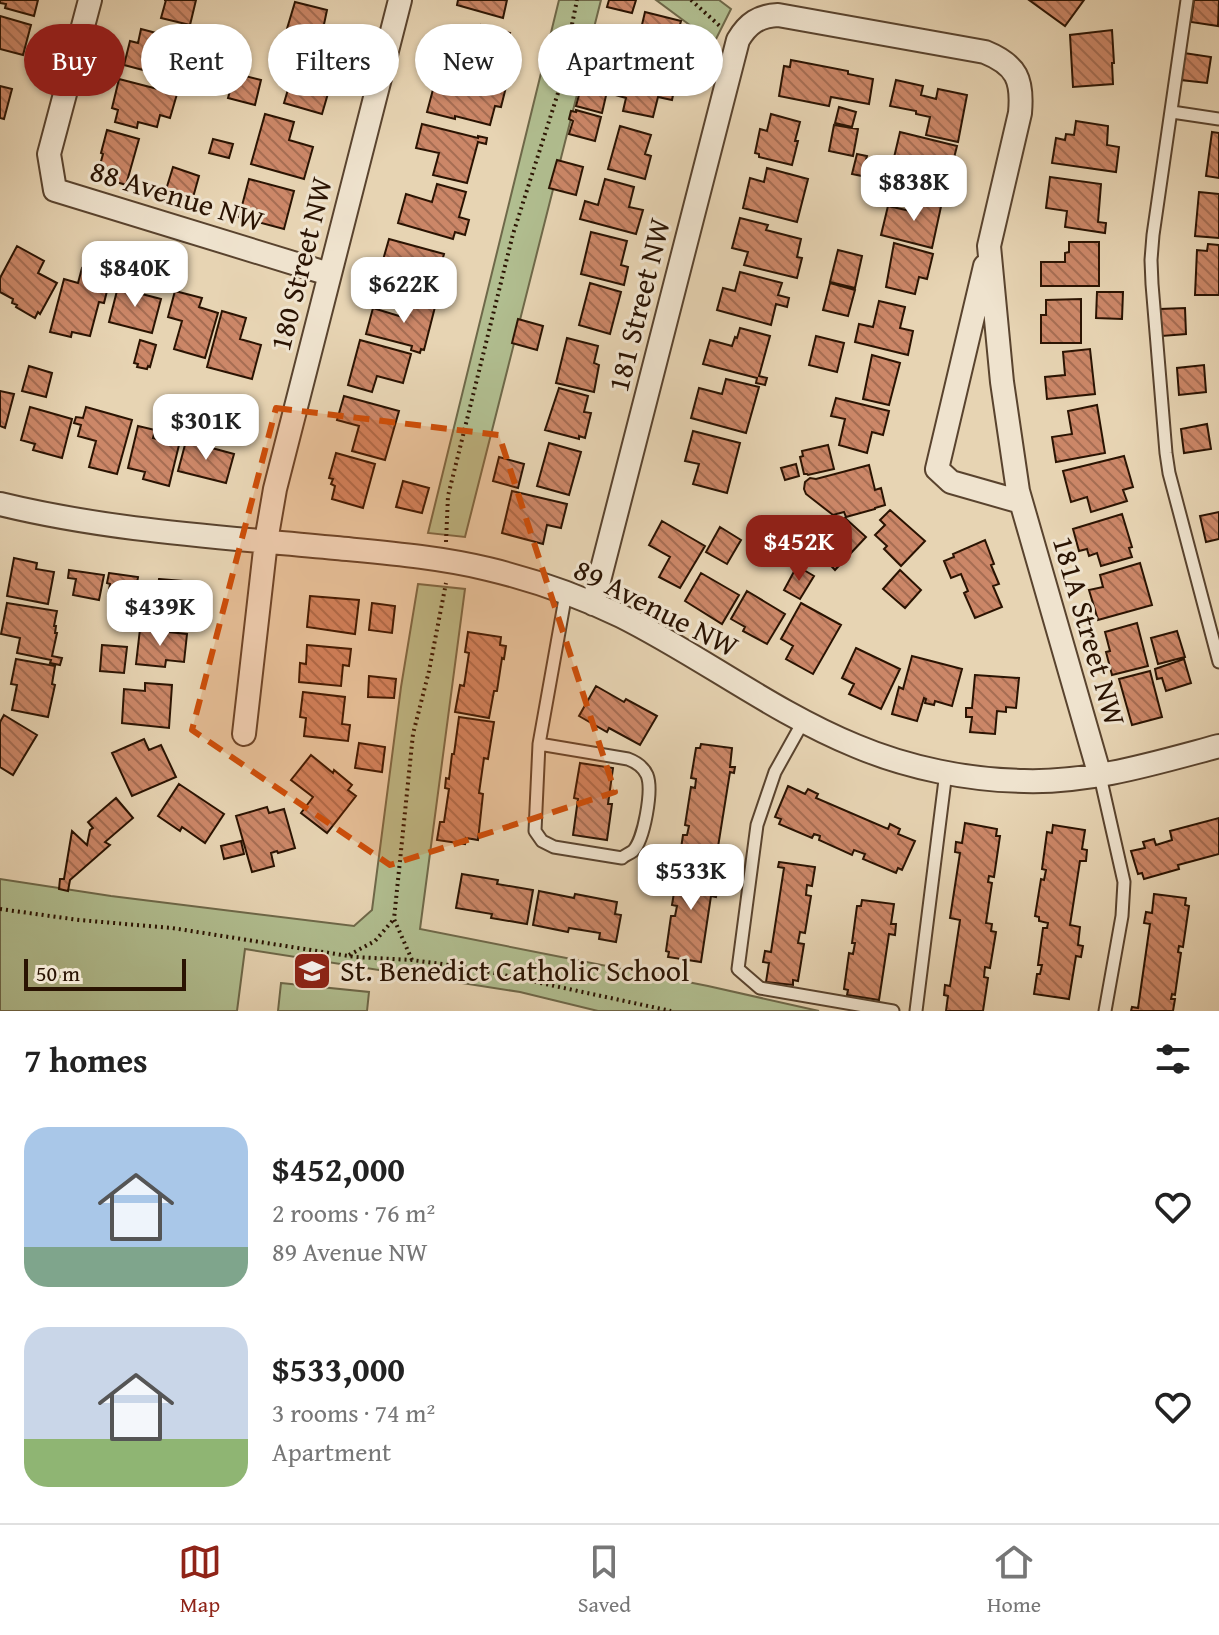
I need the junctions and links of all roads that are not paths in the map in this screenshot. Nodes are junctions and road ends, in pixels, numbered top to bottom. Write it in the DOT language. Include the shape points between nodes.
graph roads {
  1 [pos="90,0"];
  2 [pos="400,0"];
  3 [pos="1187,0"];
  4 [pos="744,32"];
  5 [pos="1172,112"];
  6 [pos="1219,119"];
  7 [pos="989,246"];
  8 [pos="329,274"];
  9 [pos="1021,502"];
  10 [pos="0,504"];
  11 [pos="266,541"];
  12 [pos="566,593"];
  13 [pos="593,604"];
  14 [pos="1219,662"];
  15 [pos="804,720"];
  16 [pos="244,734"];
  17 [pos="539,744"];
  18 [pos="1219,746"];
  19 [pos="946,772"];
  20 [pos="1100,776"];
  21 [pos="893,1011"];
  22 [pos="916,1011"];
  23 [pos="1105,1011"];
  1 -- 8 [label="street, 88 Avenue NW" via="49,154 55,190"];
  2 -- 8 [label="street, 180 Street NW"];
  3 -- 5 [label="lane"];
  4 -- 7 [label="street, 181A Street NW" via="778,15 985,52 1008,64 1021,93 1020,113"];
  4 -- 13 [label="street, 181 Street NW"];
  5 -- 6 [label="lane"];
  5 -- 14 [label="lane" via="1151,260 1166,453"];
  7 -- 9 [label="street, 181A Street NW"];
  7 -- 9 [label="street, 181A Street NW" via="937,469 951,482"];
  8 -- 11 [label="street, 180 Street NW"];
  9 -- 20 [label="street, 181A Street NW"];
  10 -- 11 [label="street, 89 Avenue NW" via="98,523"];
  11 -- 12 [label="street, 89 Avenue NW" via="446,561"];
  11 -- 16 [label="street, 180 Street NW"];
  12 -- 13 [label="street, 89 Avenue NW"];
  12 -- 17 [label="lane"];
  13 -- 15 [label="street, 89 Avenue NW"];
  15 -- 19 [label="street, 89 Avenue NW" via="887,758"];
  15 -- 21 [label="lane" via="775,772 757,825 738,969 760,988"];
  17 -- 17 [label="lane" via="639,764 650,793 635,849 622,858 542,841 535,831"];
  18 -- 20 [label="street, 89 Avenue NW"];
  19 -- 20 [label="street, 89 Avenue NW" via="1024,781"];
  19 -- 22 [label="lane"];
  20 -- 23 [label="lane" via="1124,882"];
}
